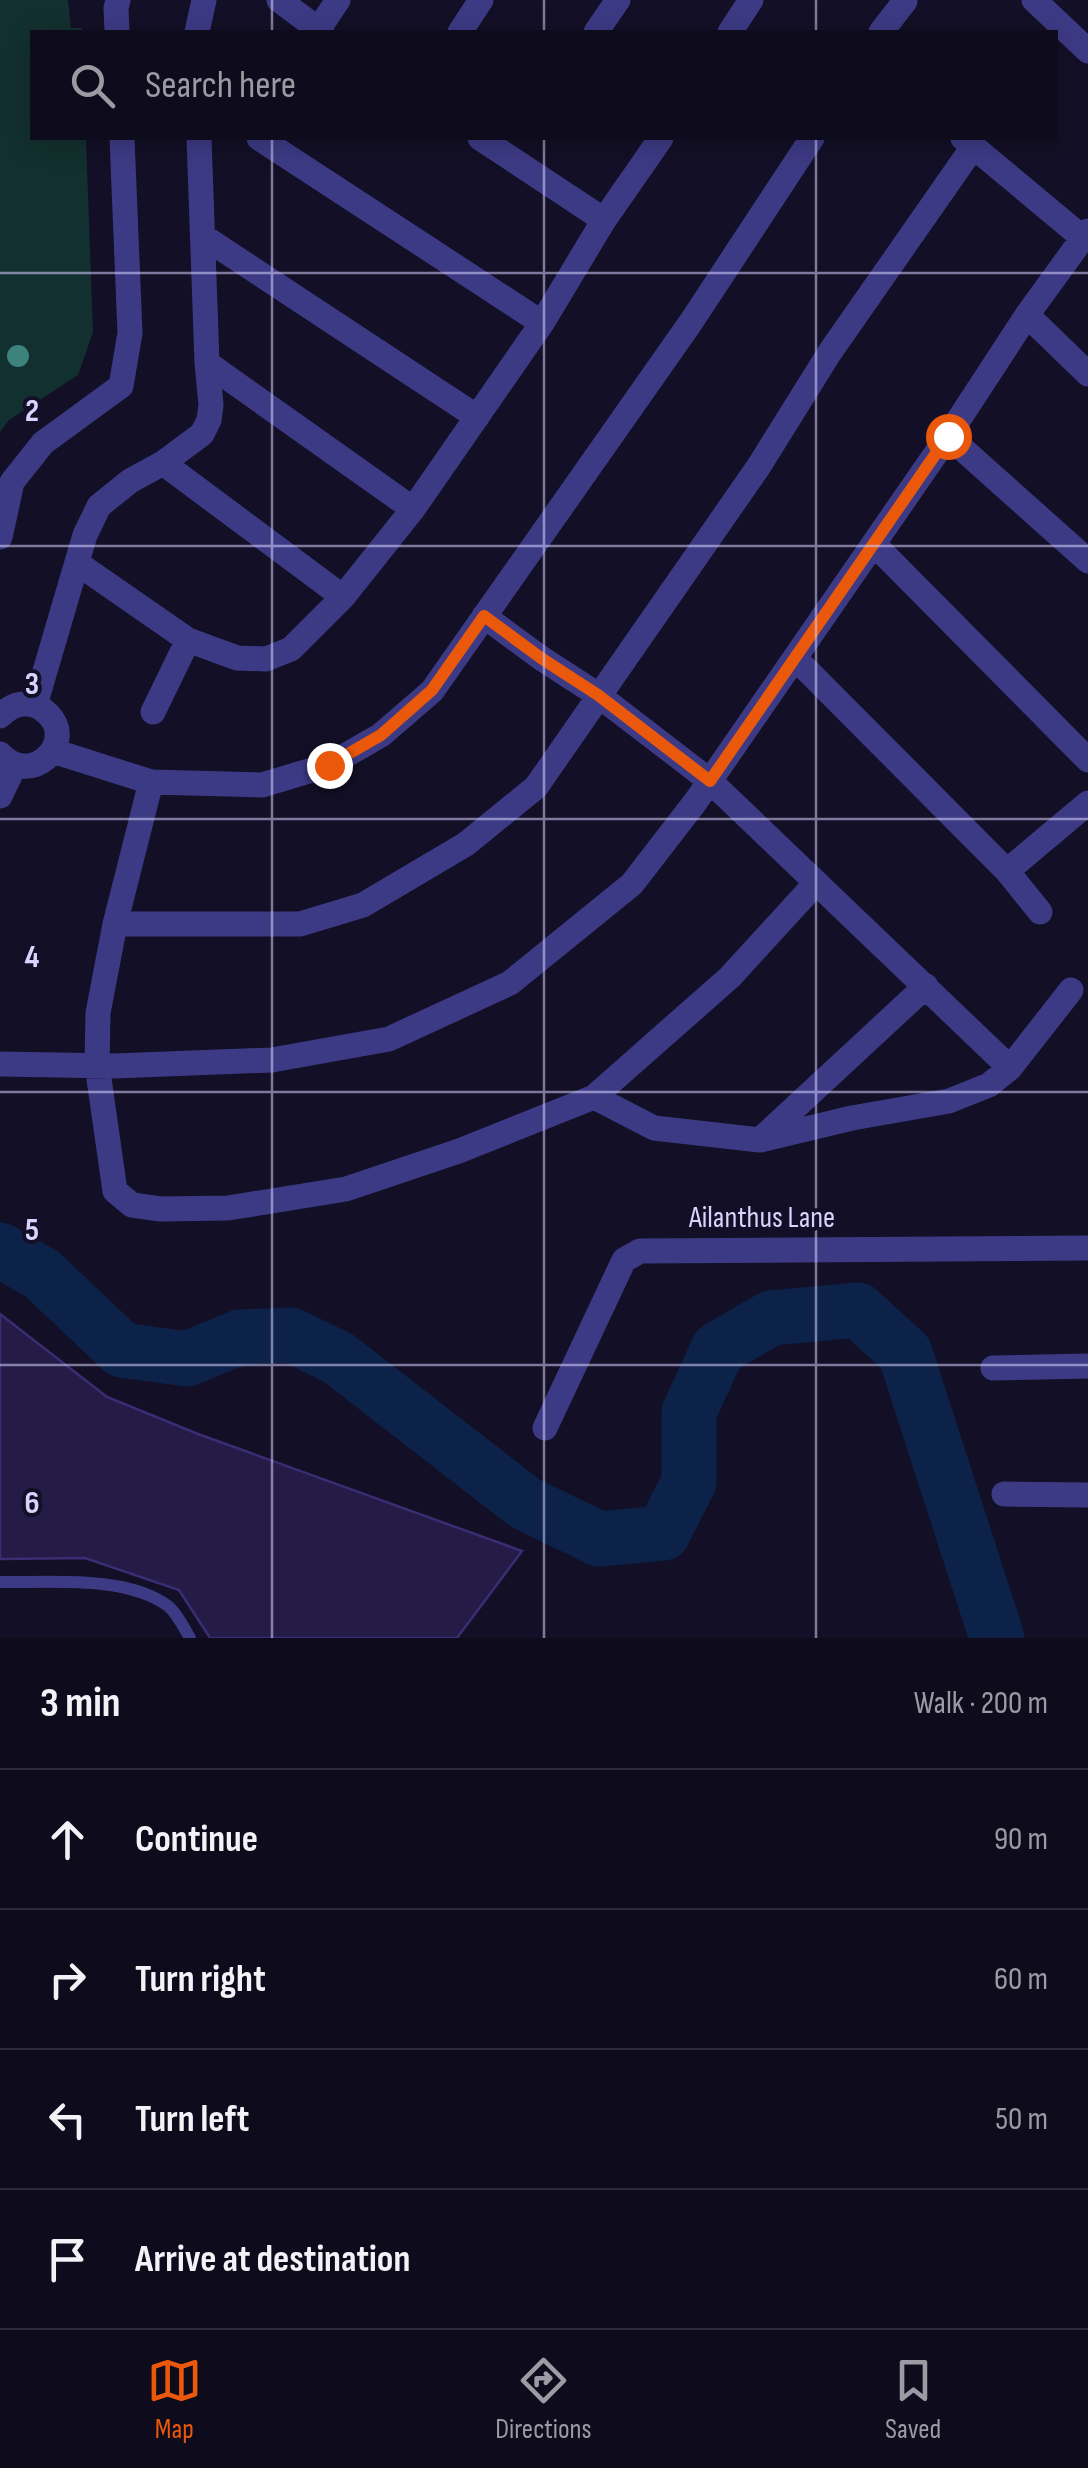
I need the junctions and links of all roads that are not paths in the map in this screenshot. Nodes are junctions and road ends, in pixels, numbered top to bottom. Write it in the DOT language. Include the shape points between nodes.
graph roads {
  1 [pos="118,0"];
  2 [pos="204,0"];
  3 [pos="279,0"];
  4 [pos="338,0"];
  5 [pos="481,0"];
  6 [pos="618,0"];
  7 [pos="751,0"];
  8 [pos="1034,0"];
  9 [pos="905,1"];
  10 [pos="117,30"];
  11 [pos="196,30"];
  12 [pos="319,30"];
  13 [pos="321,30"];
  14 [pos="461,30"];
  15 [pos="597,30"];
  16 [pos="731,30"];
  17 [pos="883,30"];
  18 [pos="1088,51"];
  19 [pos="122,140"];
  20 [pos="200,140"];
  21 [pos="262,140"];
  22 [pos="483,140"];
  23 [pos="527,140"];
  24 [pos="659,140"];
  25 [pos="811,140"];
  26 [pos="968,142"];
  27 [pos="513,160"];
  28 [pos="604,220"];
  29 [pos="1086,234"];
  30 [pos="204,238"];
  31 [pos="1027,315"];
  32 [pos="542,323"];
  33 [pos="208,363"];
  34 [pos="1088,374"];
  35 [pos="476,417"];
  36 [pos="948,436"];
  37 [pos="162,463"];
  38 [pos="413,509"];
  39 [pos="0,537"];
  40 [pos="874,544"];
  41 [pos="1088,561"];
  42 [pos="77,562"];
  43 [pos="343,597"];
  44 [pos="484,616"];
  45 [pos="188,640"];
  46 [pos="795,658"];
  47 [pos="598,695"];
  48 [pos="36,705"];
  49 [pos="152,712"];
  50 [pos="0,716"];
  51 [pos="53,750"];
  52 [pos="8,760"];
  53 [pos="1088,760"];
  54 [pos="710,781"];
  55 [pos="151,782"];
  56 [pos="0,796"];
  57 [pos="1088,803"];
  58 [pos="1007,871"];
  59 [pos="816,883"];
  60 [pos="1040,912"];
  61 [pos="115,924"];
  62 [pos="926,986"];
  63 [pos="1071,990"];
  64 [pos="0,1064"];
  65 [pos="97,1065"];
  66 [pos="1010,1068"];
  67 [pos="594,1097"];
  68 [pos="760,1140"];
  69 [pos="1088,1248"];
  70 [pos="1088,1366"];
  71 [pos="993,1368"];
  72 [pos="545,1428"];
  73 [pos="1004,1494"];
  74 [pos="1088,1494"];
  75 [pos="0,1582"];
  76 [pos="190,1638"];
  1 -- 10 [label="street"];
  2 -- 11 [label="street"];
  3 -- 12 [label="street"];
  4 -- 13 [label="street"];
  5 -- 14 [label="street"];
  6 -- 15 [label="street"];
  7 -- 16 [label="street"];
  8 -- 18 [label="street"];
  9 -- 17 [label="street"];
  19 -- 39 [label="street" via="130,333 121,386 43,443 12,482"];
  20 -- 30 [label="street"];
  21 -- 32 [label="street"];
  22 -- 27 [label="street"];
  23 -- 27 [label="street"];
  24 -- 28 [label="street"];
  25 -- 44 [label="street"];
  26 -- 29 [label="street"];
  26 -- 47 [label="street" via="758,466"];
  27 -- 28 [label="street"];
  28 -- 32 [label="street"];
  29 -- 31 [label="street"];
  30 -- 33 [label="street"];
  30 -- 35 [label="street"];
  31 -- 34 [label="street"];
  31 -- 36 [label="street"];
  32 -- 35 [label="street"];
  33 -- 37 [label="street" via="209,420 202,434"];
  33 -- 38 [label="street"];
  35 -- 38 [label="street"];
  36 -- 40 [label="street"];
  36 -- 41 [label="street"];
  37 -- 42 [label="street" via="99,506"];
  37 -- 43 [label="street"];
  38 -- 43 [label="street"];
  40 -- 46 [label="street"];
  40 -- 53 [label="street"];
  42 -- 45 [label="street"];
  42 -- 48 [label="street"];
  43 -- 45 [label="street" via="291,648 266,659 237,658"];
  44 -- 47 [label="street"];
  44 -- 55 [label="street" via="432,690 381,735 329,765 262,785"];
  45 -- 49 [label="street"];
  46 -- 54 [label="street"];
  46 -- 58 [label="street"];
  47 -- 54 [label="street"];
  47 -- 61 [label="street" via="536,787 466,844 364,905 300,924"];
  48 -- 50 [label="street" via="14,706"];
  48 -- 51 [label="street" via="56,729"];
  51 -- 52 [label="street" via="36,765"];
  51 -- 55 [label="street"];
  52 -- 56 [label="street"];
  54 -- 59 [label="street"];
  54 -- 65 [label="street" via="632,884 510,983 424,1023 389,1039 272,1060"];
  55 -- 61 [label="street"];
  57 -- 58 [label="street"];
  58 -- 60 [label="street"];
  59 -- 62 [label="street"];
  59 -- 67 [label="street" via="730,978"];
  61 -- 65 [label="street" via="98,1013"];
  62 -- 66 [label="street"];
  62 -- 68 [label="street"];
  63 -- 66 [label="street"];
  64 -- 65 [label="street"];
  65 -- 67 [label="street" via="115,1191 132,1205 160,1209 228,1208 346,1190"];
  66 -- 68 [label="street" via="989,1086 949,1101"];
  67 -- 68 [label="street" via="654,1128"];
  69 -- 72 [label="street, Ailanthus Lane" via="640,1251 624,1260"];
  70 -- 71 [label="street"];
  73 -- 74 [label="street"];
  75 -- 76 [label="lane" via="138,1590 170,1607"];
}
